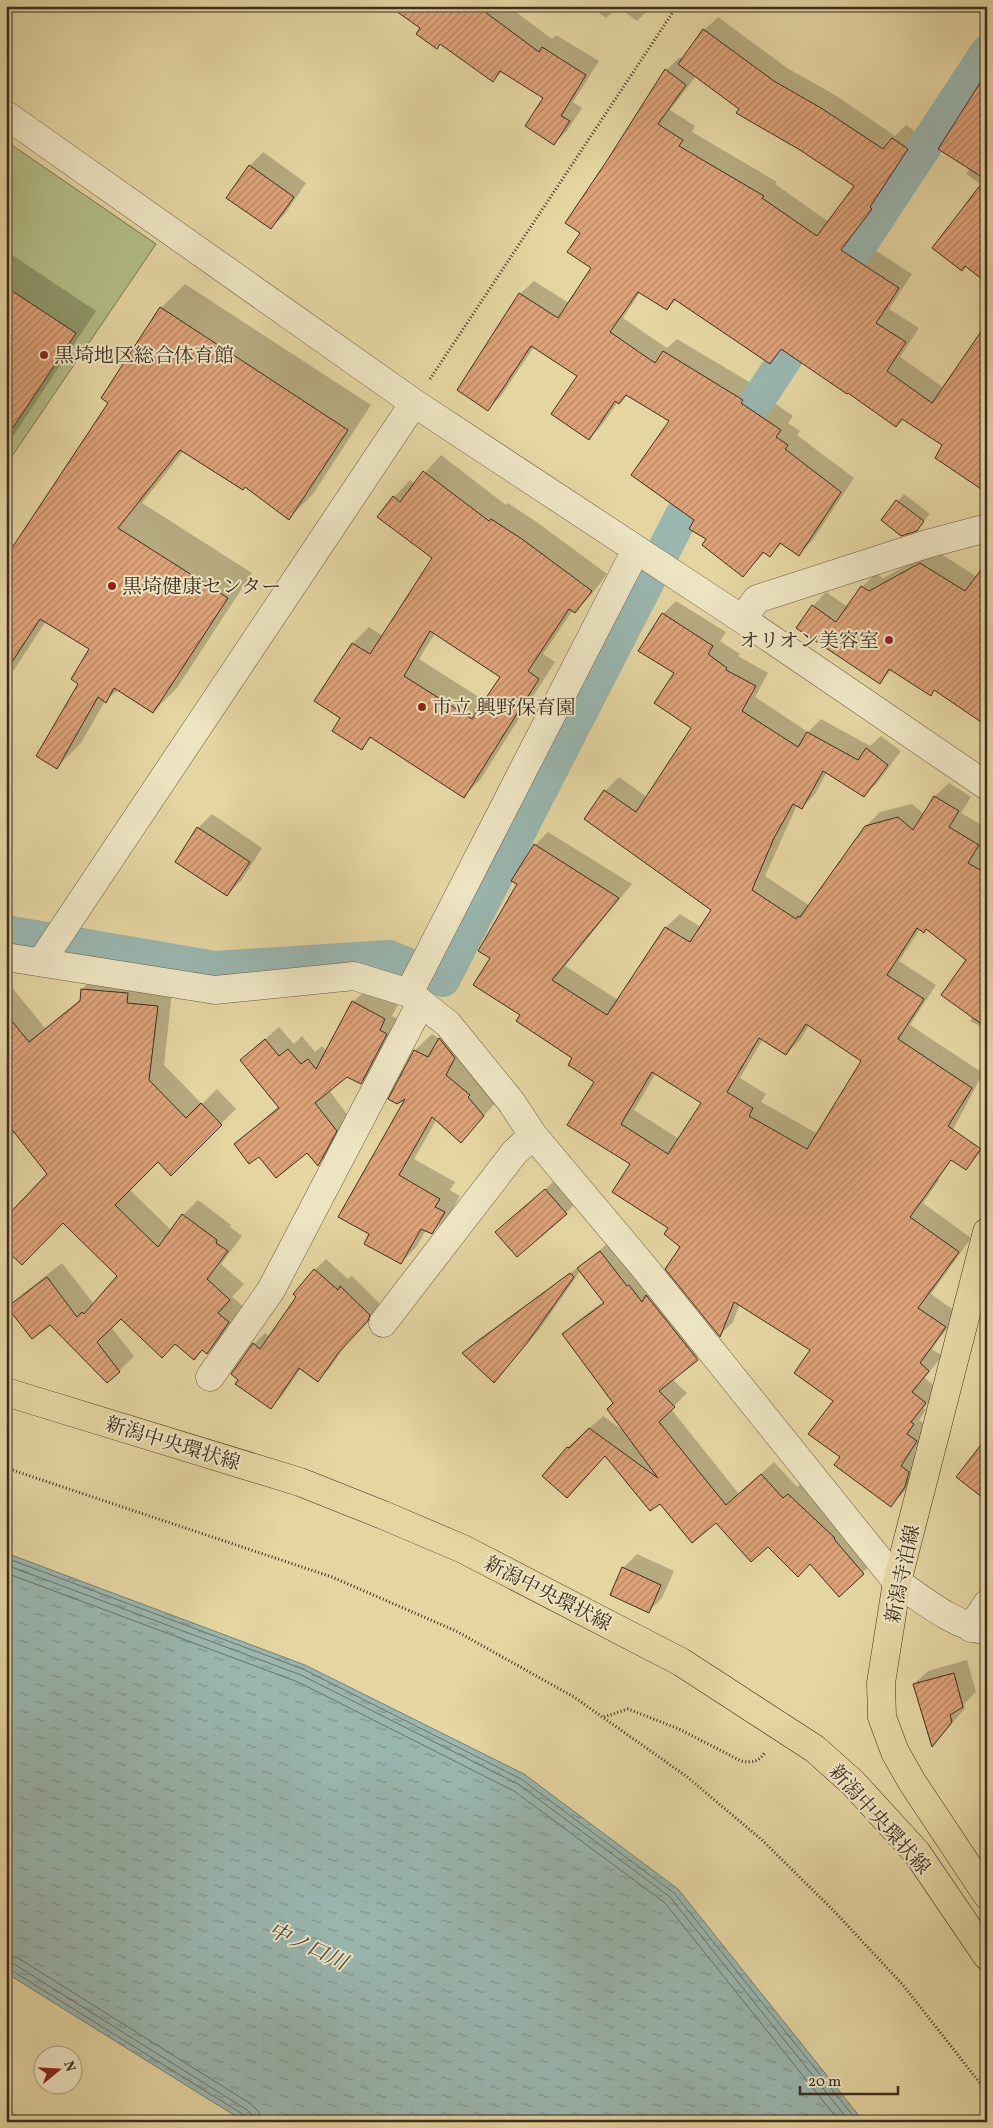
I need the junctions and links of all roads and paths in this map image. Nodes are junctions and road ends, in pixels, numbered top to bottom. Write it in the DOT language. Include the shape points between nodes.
graph roads {
  1 [pos="13,6"];
  2 [pos="677,6"];
  3 [pos="6,17"];
  4 [pos="6,115"];
  5 [pos="414,402"];
  6 [pos="987,528"];
  7 [pos="636,550"];
  8 [pos="742,619"];
  9 [pos="987,786"];
  10 [pos="6,957"];
  11 [pos="41,962"];
  12 [pos="415,998"];
  13 [pos="533,1134"];
  14 [pos="987,1232"];
  15 [pos="383,1323"];
  16 [pos="210,1377"];
  17 [pos="6,1392"];
  18 [pos="6,1468"];
  19 [pos="897,1582"];
  20 [pos="987,1604"];
  21 [pos="979,1629"];
  22 [pos="604,1717"];
  23 [pos="780,1726"];
  24 [pos="987,1895"];
  25 [pos="987,1956"];
  26 [pos="987,2092"];
  27 [pos="6,2110"];
  28 [pos="24,2122"];
  1 -- 3 [label="path"];
  2 -- 5 [label="path"];
  4 -- 5 [label="street"];
  5 -- 7 [label="street"];
  5 -- 11 [label="street"];
  6 -- 8 [label="street" via="757,599"];
  7 -- 8 [label="street"];
  7 -- 12 [label="street"];
  8 -- 9 [label="street"];
  10 -- 11 [label="street"];
  11 -- 12 [label="street" via="215,990 354,976"];
  12 -- 13 [label="street" via="448,1024"];
  12 -- 16 [label="street" via="271,1290"];
  13 -- 15 [label="street" via="514,1153"];
  13 -- 19 [label="street"];
  14 -- 19 [label="main road, 新潟寺泊線"];
  17 -- 23 [label="main road, 新潟中央環状線" via="300,1482 463,1549 681,1662"];
  18 -- 22 [label="path" via="332,1577 456,1631"];
  19 -- 21 [label="street" via="948,1618"];
  19 -- 24 [label="main road, 新潟寺泊線" via="882,1683 882,1717 895,1752 912,1782"];
  20 -- 21 [label="street"];
  22 -- 23 [label="path" via="628,1709 679,1729 741,1761 752,1763 762,1758"];
  22 -- 26 [label="path" via="686,1776 768,1847 834,1911 903,1985"];
  23 -- 25 [label="main road, 新潟中央環状線" via="815,1750 853,1784 917,1853"];
  27 -- 28 [label="path"];
}
